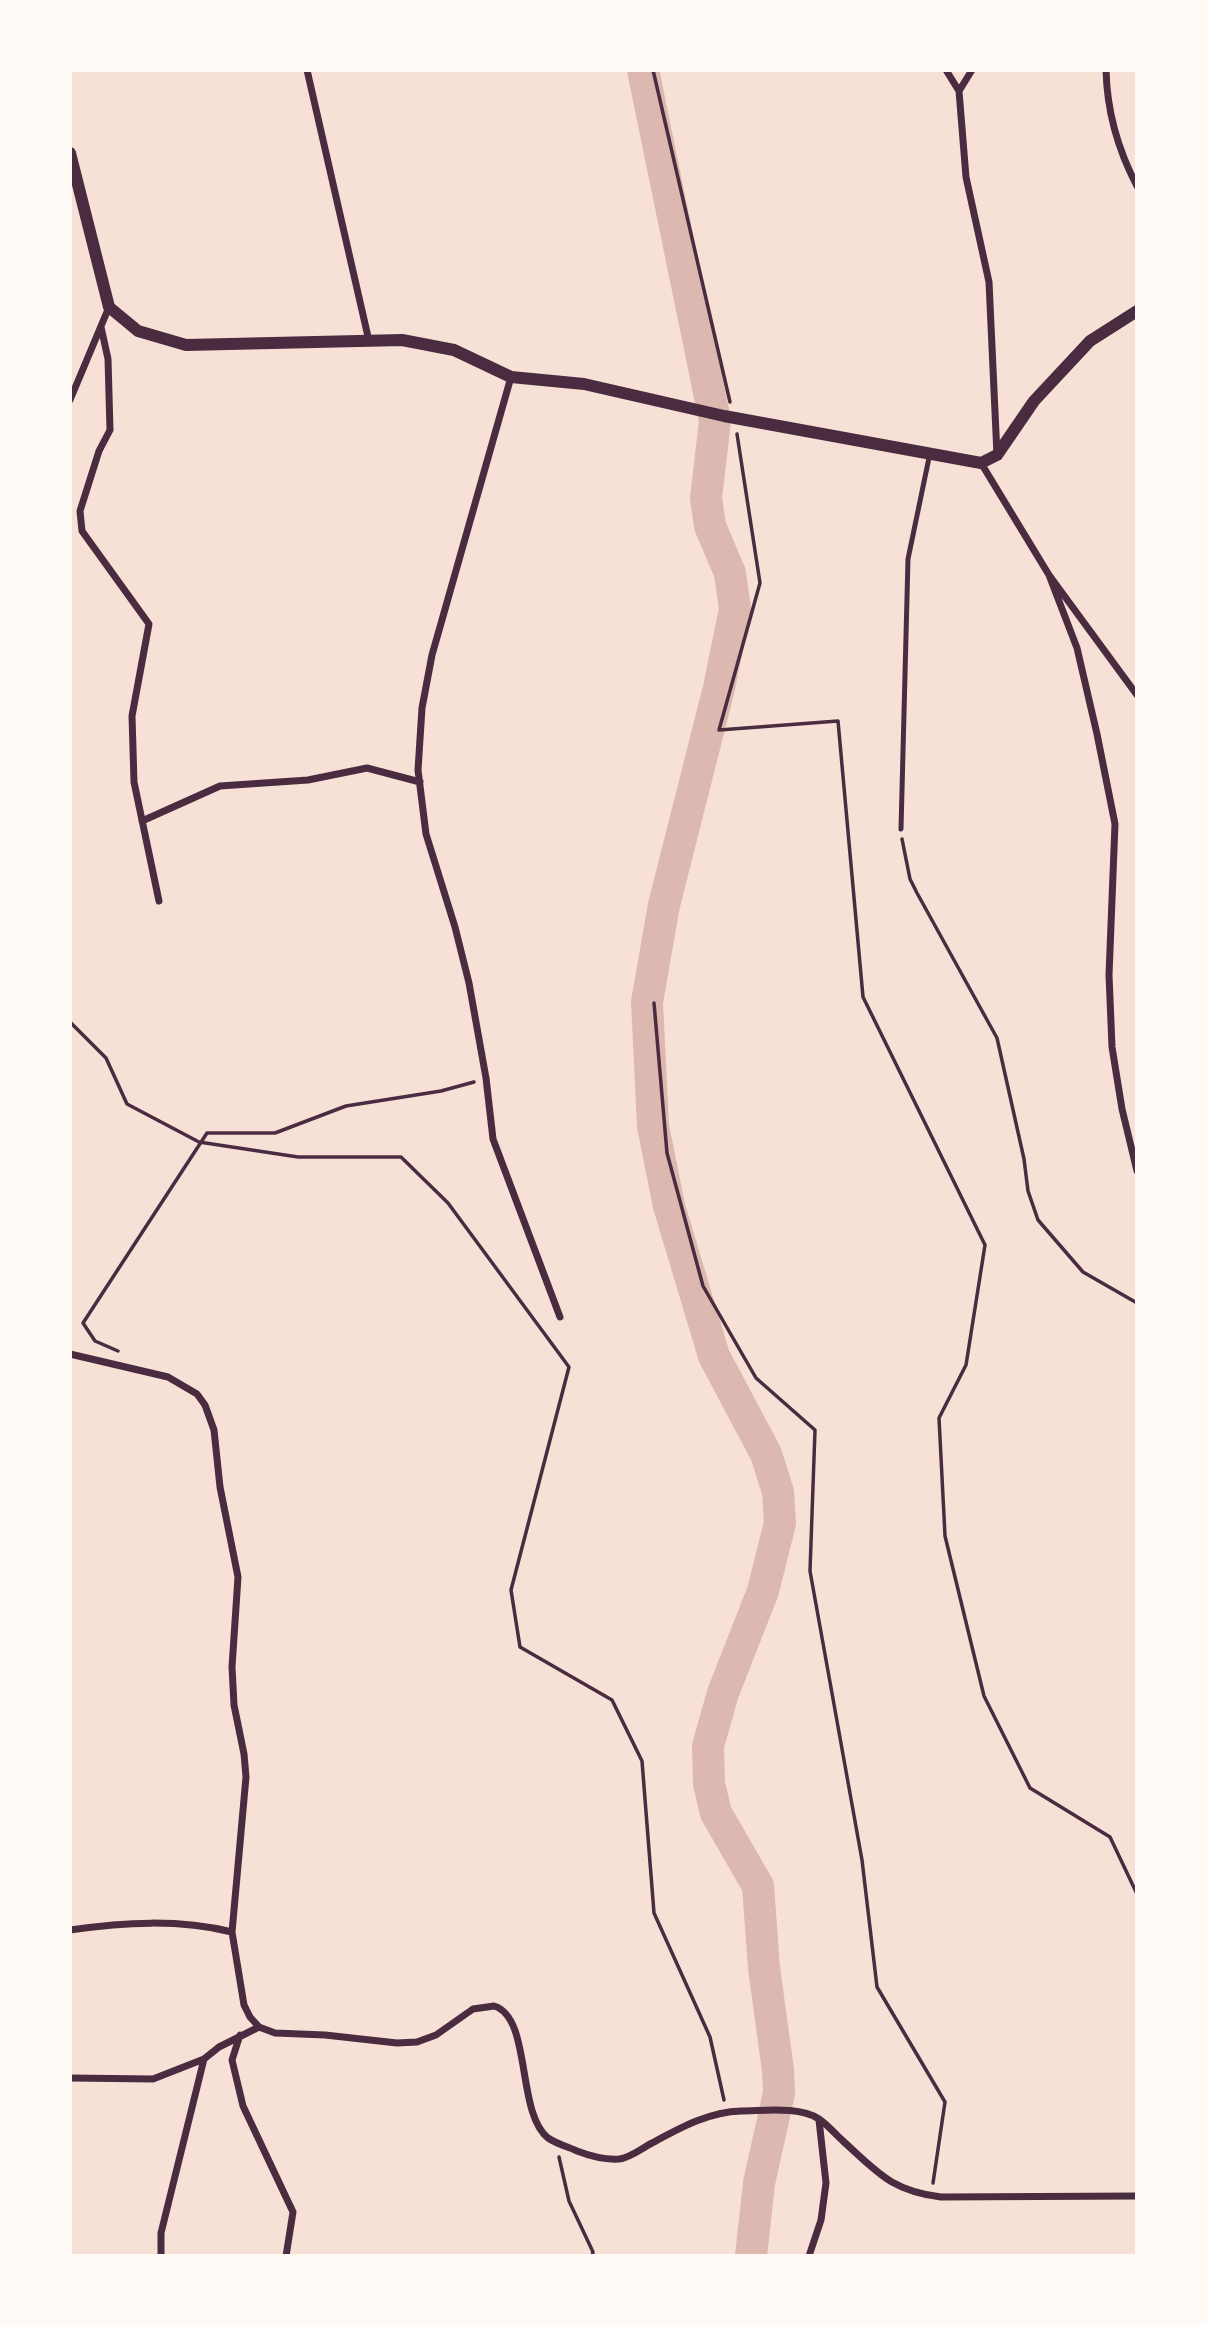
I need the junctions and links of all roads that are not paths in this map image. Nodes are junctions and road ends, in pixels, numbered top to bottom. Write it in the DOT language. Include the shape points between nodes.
graph roads {
  1 [pos="307,70"];
  2 [pos="946,70"];
  3 [pos="972,70"];
  4 [pos="1107,70"];
  5 [pos="959,91"];
  6 [pos="70,153"];
  7 [pos="1137,186"];
  8 [pos="109,307"];
  9 [pos="1137,311"];
  10 [pos="101,327"];
  11 [pos="369,342"];
  12 [pos="511,376"];
  13 [pos="70,400"];
  14 [pos="930,453"];
  15 [pos="997,455"];
  16 [pos="981,463"];
  17 [pos="1049,575"];
  18 [pos="1137,695"];
  19 [pos="420,782"];
  20 [pos="142,821"];
  21 [pos="901,829"];
  22 [pos="159,901"];
  23 [pos="1137,1171"];
  24 [pos="560,1317"];
  25 [pos="70,1354"];
  26 [pos="70,1930"];
  27 [pos="232,1932"];
  28 [pos="259,2027"];
  29 [pos="240,2035"];
  30 [pos="204,2059"];
  31 [pos="70,2078"];
  32 [pos="819,2119"];
  33 [pos="1137,2196"];
  34 [pos="161,2256"];
  35 [pos="286,2256"];
  36 [pos="809,2256"];
  1 -- 11 [label="street"];
  2 -- 5 [label="street"];
  3 -- 5 [label="street"];
  4 -- 7 [label="street" via="1107,94 1122,158"];
  5 -- 15 [label="street" via="966,177 989,282"];
  6 -- 8 [label="street"];
  8 -- 10 [label="street"];
  8 -- 11 [label="street" via="138,331 186,345"];
  9 -- 15 [label="street" via="1090,341 1034,401"];
  10 -- 13 [label="street"];
  10 -- 20 [label="street" via="108,359 110,430 80,511 82,531 149,624 132,716"];
  11 -- 12 [label="street" via="402,340 454,350"];
  12 -- 14 [label="street" via="584,384 729,417"];
  12 -- 19 [label="street" via="432,655 422,708"];
  14 -- 16 [label="street"];
  14 -- 21 [label="lane" via="908,559"];
  15 -- 16 [label="street"];
  16 -- 17 [label="street"];
  17 -- 18 [label="street"];
  17 -- 23 [label="street" via="1077,648 1115,824 1109,975 1112,1047"];
  19 -- 20 [label="street" via="367,768 308,780 220,786"];
  19 -- 24 [label="street" via="426,834 469,983 493,1139"];
  20 -- 22 [label="street"];
  25 -- 27 [label="street" via="184,1385 205,1405 214,1430 238,1577 232,1667 246,1777"];
  26 -- 27 [label="street" via="157,1923"];
  27 -- 28 [label="street" via="244,2005"];
  28 -- 29 [label="street"];
  28 -- 32 [label="street" via="275,2033 417,2042 436,2035 473,2009 500,2008 520,2047 533,2116 543,2132 603,2159 622,2159 694,2121 737,2111 796,2112"];
  29 -- 30 [label="street"];
  29 -- 35 [label="street" via="232,2060 243,2106 293,2212"];
  30 -- 31 [label="street" via="153,2079"];
  30 -- 34 [label="street" via="161,2234"];
  32 -- 33 [label="street" via="894,2185 931,2195"];
  32 -- 36 [label="street" via="826,2183 821,2220"];
}
